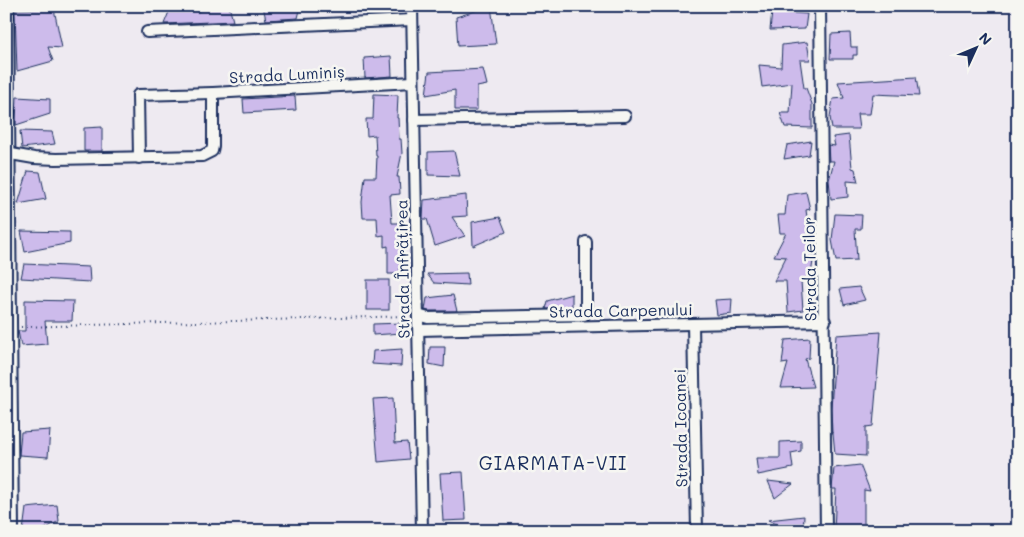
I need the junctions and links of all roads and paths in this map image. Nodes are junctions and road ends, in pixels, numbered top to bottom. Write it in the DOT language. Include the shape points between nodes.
graph roads {
  1 [pos="8,6"];
  2 [pos="412,6"];
  3 [pos="820,6"];
  4 [pos="412,20"];
  5 [pos="146,32"];
  6 [pos="414,82"];
  7 [pos="213,93"];
  8 [pos="625,116"];
  9 [pos="414,120"];
  10 [pos="11,154"];
  11 [pos="139,158"];
  12 [pos="586,242"];
  13 [pos="418,315"];
  14 [pos="584,315"];
  15 [pos="824,321"];
  16 [pos="693,324"];
  17 [pos="584,326"];
  18 [pos="12,328"];
  19 [pos="419,330"];
  20 [pos="13,531"];
  21 [pos="422,531"];
  22 [pos="697,531"];
  23 [pos="826,531"];
  1 -- 10 [label="street"];
  2 -- 4 [label="street, Strada Înfrățirea"];
  3 -- 15 [label="street, Strada Teilor"];
  4 -- 5 [label="street"];
  4 -- 6 [label="street, Strada Înfrățirea"];
  6 -- 7 [label="street, Strada Luminiș"];
  6 -- 9 [label="street, Strada Înfrățirea"];
  7 -- 11 [label="street, Strada Luminiș" via="212,151 202,156"];
  7 -- 11 [label="street" via="138,95"];
  8 -- 9 [label="street"];
  9 -- 13 [label="street, Strada Înfrățirea"];
  10 -- 11 [label="street, Strada Luminiș" via="56,159"];
  10 -- 18 [label="street"];
  12 -- 14 [label="street"];
  13 -- 14 [label="street" via="428,318"];
  13 -- 18 [label="path"];
  13 -- 19 [label="street, Strada Înfrățirea"];
  14 -- 17 [label="street"];
  15 -- 16 [label="street, Strada Carpenului"];
  15 -- 23 [label="street, Strada Teilor"];
  16 -- 17 [label="street, Strada Carpenului"];
  16 -- 22 [label="street, Strada Icoanei"];
  17 -- 19 [label="street, Strada Carpenului"];
  18 -- 20 [label="street"];
  19 -- 21 [label="street, Strada Înfrățirea"];
}
